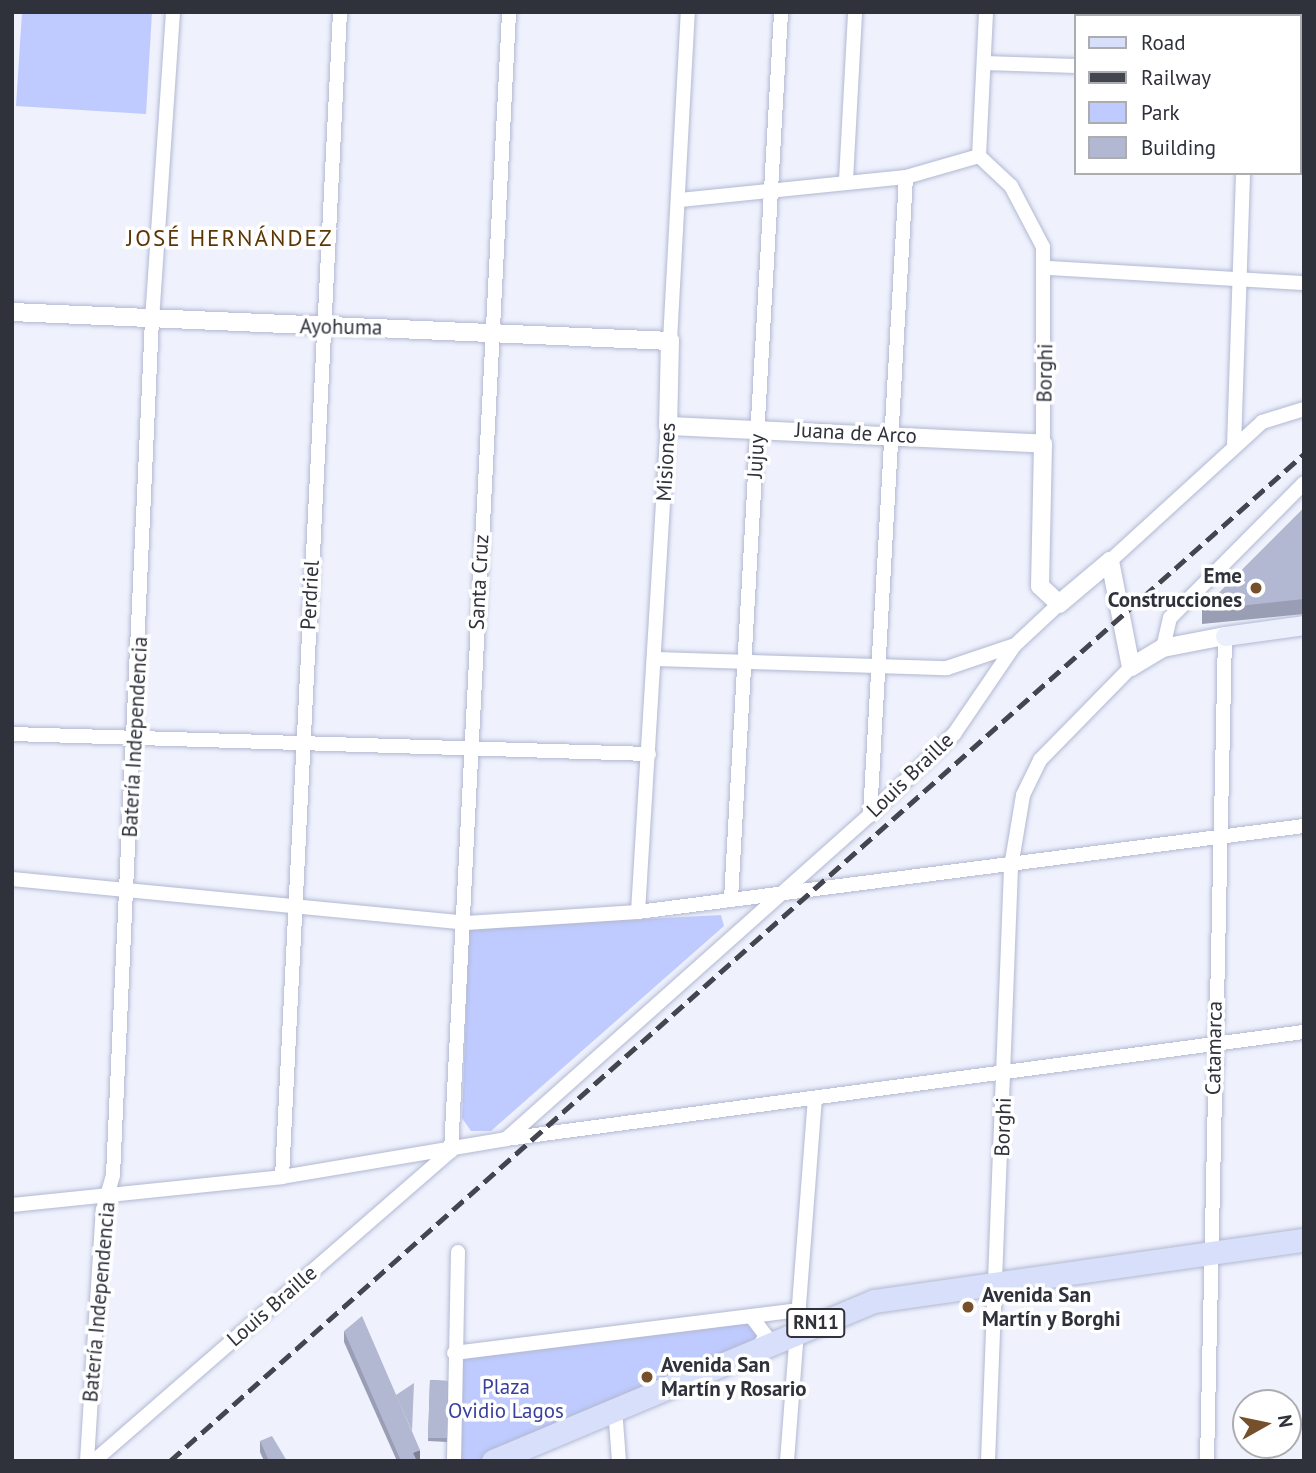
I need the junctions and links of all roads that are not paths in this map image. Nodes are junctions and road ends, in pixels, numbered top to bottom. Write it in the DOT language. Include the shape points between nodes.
graph roads {
  1 [pos="173,12"];
  2 [pos="340,12"];
  3 [pos="509,12"];
  4 [pos="688,12"];
  5 [pos="781,12"];
  6 [pos="855,12"];
  7 [pos="986,12"];
  8 [pos="984,63"];
  9 [pos="1074,66"];
  10 [pos="979,156"];
  11 [pos="1243,175"];
  12 [pos="906,177"];
  13 [pos="846,180"];
  14 [pos="771,188"];
  15 [pos="680,200"];
  16 [pos="1048,268"];
  17 [pos="1237,281"];
  18 [pos="1304,283"];
  19 [pos="12,312"];
  20 [pos="152,320"];
  21 [pos="322,327"];
  22 [pos="492,330"];
  23 [pos="670,341"];
  24 [pos="1304,409"];
  25 [pos="668,426"];
  26 [pos="758,429"];
  27 [pos="891,435"];
  28 [pos="1043,444"];
  29 [pos="1234,446"];
  30 [pos="1304,483"];
  31 [pos="1110,561"];
  32 [pos="1059,604"];
  33 [pos="1304,625"];
  34 [pos="1225,636"];
  35 [pos="1014,646"];
  36 [pos="1163,648"];
  37 [pos="656,659"];
  38 [pos="745,661"];
  39 [pos="878,667"];
  40 [pos="1131,667"];
  41 [pos="12,734"];
  42 [pos="137,734"];
  43 [pos="303,740"];
  44 [pos="471,747"];
  45 [pos="649,754"];
  46 [pos="870,816"];
  47 [pos="1304,826"];
  48 [pos="1219,838"];
  49 [pos="1010,867"];
  50 [pos="12,879"];
  51 [pos="127,888"];
  52 [pos="783,891"];
  53 [pos="731,899"];
  54 [pos="292,911"];
  55 [pos="638,912"];
  56 [pos="466,923"];
  57 [pos="1304,1032"];
  58 [pos="1214,1044"];
  59 [pos="1005,1072"];
  60 [pos="815,1098"];
  61 [pos="506,1139"];
  62 [pos="451,1151"];
  63 [pos="282,1177"];
  64 [pos="108,1192"];
  65 [pos="12,1205"];
  66 [pos="1304,1240"];
  67 [pos="458,1252"];
  68 [pos="1304,1254"];
  69 [pos="1209,1260"];
  70 [pos="997,1290"];
  71 [pos="751,1316"];
  72 [pos="797,1329"];
  73 [pos="759,1346"];
  74 [pos="454,1353"];
  75 [pos="618,1415"];
  76 [pos="87,1461"];
  77 [pos="94,1461"];
  78 [pos="454,1461"];
  79 [pos="493,1461"];
  80 [pos="529,1461"];
  81 [pos="619,1461"];
  82 [pos="788,1461"];
  83 [pos="988,1461"];
  84 [pos="1207,1461"];
  1 -- 20 [label="street, Batería Independencia"];
  2 -- 21 [label="street, Perdriel"];
  3 -- 22 [label="street, Santa Cruz"];
  4 -- 15 [label="street, Misiones"];
  5 -- 14 [label="street, Jujuy"];
  6 -- 13 [label="street"];
  7 -- 8 [label="street"];
  8 -- 9 [label="street"];
  8 -- 10 [label="street"];
  10 -- 12 [label="street"];
  10 -- 16 [label="street, Borghi" via="1016,195"];
  11 -- 17 [label="street"];
  12 -- 13 [label="street"];
  12 -- 27 [label="street"];
  13 -- 14 [label="street"];
  14 -- 15 [label="street"];
  14 -- 26 [label="street, Jujuy"];
  15 -- 23 [label="street, Misiones"];
  16 -- 17 [label="street"];
  16 -- 28 [label="street, Borghi"];
  17 -- 18 [label="street"];
  17 -- 29 [label="street"];
  19 -- 20 [label="street, Ayohuma"];
  20 -- 21 [label="street, Ayohuma"];
  20 -- 42 [label="street, Batería Independencia"];
  21 -- 22 [label="street, Ayohuma"];
  21 -- 43 [label="street, Perdriel"];
  22 -- 23 [label="street, Ayohuma"];
  22 -- 44 [label="street, Santa Cruz"];
  23 -- 25 [label="street, Misiones"];
  24 -- 29 [label="street, Louis Braille" via="1262,422"];
  25 -- 26 [label="street, Juana de Arco"];
  25 -- 37 [label="street, Misiones"];
  26 -- 27 [label="street, Juana de Arco"];
  26 -- 38 [label="street, Jujuy"];
  27 -- 28 [label="street, Juana de Arco"];
  27 -- 39 [label="street"];
  28 -- 32 [label="street, Borghi" via="1036,570 1040,586"];
  29 -- 31 [label="street, Louis Braille"];
  30 -- 36 [label="street" via="1170,618"];
  31 -- 32 [label="street, Louis Braille"];
  31 -- 40 [label="street"];
  32 -- 35 [label="street, Louis Braille"];
  33 -- 34 [label="main road"];
  34 -- 36 [label="street"];
  34 -- 48 [label="street, Catamarca"];
  35 -- 39 [label="street" via="947,668"];
  35 -- 46 [label="street, Louis Braille" via="954,734"];
  36 -- 40 [label="street"];
  37 -- 38 [label="street"];
  37 -- 45 [label="street, Misiones"];
  38 -- 39 [label="street"];
  38 -- 53 [label="street, Jujuy"];
  39 -- 46 [label="street"];
  40 -- 49 [label="street, Borghi" via="1040,760 1023,795"];
  41 -- 42 [label="street"];
  42 -- 43 [label="street"];
  42 -- 51 [label="street, Batería Independencia"];
  43 -- 44 [label="street"];
  43 -- 54 [label="street, Perdriel"];
  44 -- 45 [label="street"];
  44 -- 56 [label="street, Santa Cruz"];
  45 -- 55 [label="street, Misiones"];
  46 -- 52 [label="street, Louis Braille"];
  47 -- 48 [label="street"];
  48 -- 49 [label="street"];
  48 -- 58 [label="street, Catamarca"];
  49 -- 52 [label="street"];
  49 -- 59 [label="street, Borghi"];
  50 -- 51 [label="street"];
  51 -- 54 [label="street"];
  51 -- 64 [label="street, Batería Independencia"];
  52 -- 53 [label="street"];
  52 -- 61 [label="street, Louis Braille"];
  53 -- 55 [label="street"];
  54 -- 56 [label="street"];
  54 -- 63 [label="street, Perdriel"];
  55 -- 56 [label="street"];
  56 -- 62 [label="street, Santa Cruz"];
  57 -- 58 [label="street"];
  58 -- 59 [label="street"];
  58 -- 69 [label="street, Catamarca"];
  59 -- 60 [label="street"];
  59 -- 70 [label="street, Borghi"];
  60 -- 61 [label="street"];
  60 -- 72 [label="street"];
  61 -- 62 [label="street"];
  62 -- 63 [label="street"];
  62 -- 77 [label="street, Louis Braille"];
  63 -- 64 [label="street"];
  64 -- 65 [label="street"];
  64 -- 76 [label="street, Batería Independencia"];
  66 -- 69 [label="main road, RN11"];
  67 -- 74 [label="street"];
  68 -- 69 [label="main road, RN11"];
  69 -- 70 [label="main road, RN11"];
  69 -- 84 [label="street, Catamarca"];
  70 -- 72 [label="main road, RN11"];
  70 -- 83 [label="street, Borghi"];
  71 -- 72 [label="street"];
  71 -- 73 [label="street" via="766,1336"];
  71 -- 74 [label="street"];
  72 -- 73 [label="main road, RN11"];
  72 -- 75 [label="main road, RN11"];
  72 -- 82 [label="street"];
  73 -- 75 [label="main road, RN11"];
  74 -- 78 [label="street"];
  75 -- 79 [label="main road, RN11"];
  75 -- 80 [label="main road, RN11"];
  75 -- 81 [label="street"];
}
